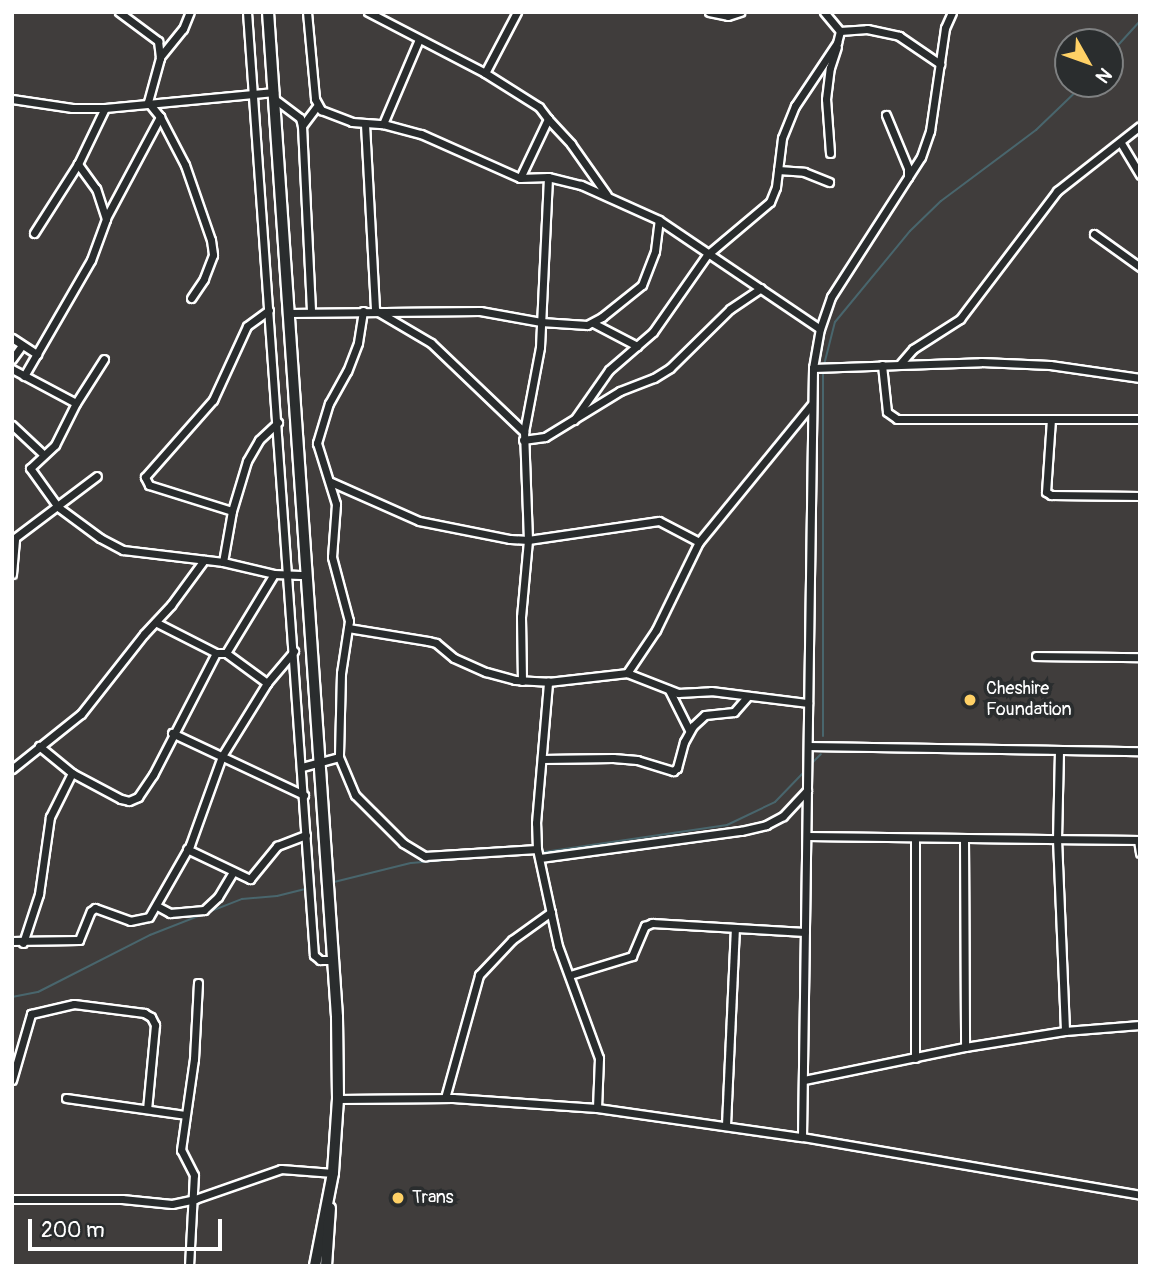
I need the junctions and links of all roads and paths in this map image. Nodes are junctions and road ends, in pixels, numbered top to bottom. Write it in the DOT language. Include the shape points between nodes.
graph roads {
  1 [pos="119,12"];
  2 [pos="190,12"];
  3 [pos="247,12"];
  4 [pos="268,12"];
  5 [pos="307,12"];
  6 [pos="368,12"];
  7 [pos="517,12"];
  8 [pos="709,12"];
  9 [pos="740,12"];
  10 [pos="824,12"];
  11 [pos="952,12"];
  12 [pos="840,32"];
  13 [pos="419,39"];
  14 [pos="837,43"];
  15 [pos="159,58"];
  16 [pos="940,64"];
  17 [pos="485,73"];
  18 [pos="251,94"];
  19 [pos="275,96"];
  20 [pos="12,99"];
  21 [pos="148,103"];
  22 [pos="318,105"];
  23 [pos="105,108"];
  24 [pos="886,115"];
  25 [pos="160,117"];
  26 [pos="548,118"];
  27 [pos="365,124"];
  28 [pos="383,124"];
  29 [pos="1140,126"];
  30 [pos="302,127"];
  31 [pos="1121,143"];
  32 [pos="830,153"];
  33 [pos="78,164"];
  34 [pos="778,170"];
  35 [pos="1140,175"];
  36 [pos="520,177"];
  37 [pos="548,177"];
  38 [pos="908,180"];
  39 [pos="829,181"];
  40 [pos="608,197"];
  41 [pos="106,219"];
  42 [pos="659,220"];
  43 [pos="34,233"];
  44 [pos="1094,234"];
  45 [pos="707,256"];
  46 [pos="1140,267"];
  47 [pos="761,288"];
  48 [pos="191,298"];
  49 [pos="269,310"];
  50 [pos="375,310"];
  51 [pos="363,311"];
  52 [pos="311,312"];
  53 [pos="289,313"];
  54 [pos="541,322"];
  55 [pos="593,323"];
  56 [pos="820,329"];
  57 [pos="12,338"];
  58 [pos="22,345"];
  59 [pos="637,346"];
  60 [pos="37,354"];
  61 [pos="12,359"];
  62 [pos="104,359"];
  63 [pos="900,364"];
  64 [pos="882,365"];
  65 [pos="820,367"];
  66 [pos="12,369"];
  67 [pos="24,376"];
  68 [pos="1140,378"];
  69 [pos="76,403"];
  70 [pos="811,405"];
  71 [pos="1051,419"];
  72 [pos="1140,419"];
  73 [pos="574,420"];
  74 [pos="278,422"];
  75 [pos="12,425"];
  76 [pos="523,436"];
  77 [pos="43,454"];
  78 [pos="97,476"];
  79 [pos="331,482"];
  80 [pos="1140,496"];
  81 [pos="58,507"];
  82 [pos="232,511"];
  83 [pos="14,539"];
  84 [pos="528,540"];
  85 [pos="699,542"];
  86 [pos="204,560"];
  87 [pos="223,562"];
  88 [pos="289,573"];
  89 [pos="12,574"];
  90 [pos="274,574"];
  91 [pos="307,575"];
  92 [pos="155,622"];
  93 [pos="348,628"];
  94 [pos="294,651"];
  95 [pos="216,653"];
  96 [pos="226,653"];
  97 [pos="1036,656"];
  98 [pos="1140,657"];
  99 [pos="627,673"];
  100 [pos="522,681"];
  101 [pos="548,682"];
  102 [pos="267,683"];
  103 [pos="669,690"];
  104 [pos="748,696"];
  105 [pos="808,703"];
  106 [pos="689,730"];
  107 [pos="172,733"];
  108 [pos="40,746"];
  109 [pos="808,746"];
  110 [pos="1059,751"];
  111 [pos="1140,751"];
  112 [pos="222,756"];
  113 [pos="339,757"];
  114 [pos="542,759"];
  115 [pos="320,763"];
  116 [pos="302,767"];
  117 [pos="12,769"];
  118 [pos="72,773"];
  119 [pos="807,790"];
  120 [pos="304,795"];
  121 [pos="306,835"];
  122 [pos="807,836"];
  123 [pos="915,838"];
  124 [pos="964,839"];
  125 [pos="1057,839"];
  126 [pos="1139,840"];
  127 [pos="187,849"];
  128 [pos="537,849"];
  129 [pos="1140,853"];
  130 [pos="540,859"];
  131 [pos="233,872"];
  132 [pos="157,906"];
  133 [pos="551,912"];
  134 [pos="736,929"];
  135 [pos="805,932"];
  136 [pos="12,942"];
  137 [pos="23,943"];
  138 [pos="333,960"];
  139 [pos="570,975"];
  140 [pos="198,983"];
  141 [pos="1140,1026"];
  142 [pos="1065,1031"];
  143 [pos="965,1047"];
  144 [pos="915,1058"];
  145 [pos="12,1080"];
  146 [pos="804,1080"];
  147 [pos="66,1098"];
  148 [pos="445,1098"];
  149 [pos="338,1099"];
  150 [pos="597,1108"];
  151 [pos="147,1109"];
  152 [pos="185,1115"];
  153 [pos="804,1118"];
  154 [pos="726,1125"];
  155 [pos="780,1135"];
  156 [pos="802,1137"];
  157 [pos="333,1173"];
  158 [pos="1140,1195"];
  159 [pos="12,1199"];
  160 [pos="195,1199"];
  161 [pos="329,1200"];
  162 [pos="189,1266"];
  163 [pos="316,1266"];
  164 [pos="326,1266"];
  1 -- 15 [label="street" via="153,35"];
  2 -- 15 [label="street" via="183,29"];
  3 -- 18 [label="street"];
  4 -- 19 [label="main road"];
  5 -- 22 [label="street"];
  6 -- 13 [label="street"];
  7 -- 17 [label="street"];
  8 -- 9 [label="street" via="727,16"];
  10 -- 12 [label="street"];
  11 -- 16 [label="street"];
  12 -- 14 [label="street"];
  12 -- 16 [label="street" via="867,29 899,36"];
  13 -- 17 [label="street"];
  13 -- 28 [label="street"];
  14 -- 32 [label="street" via="825,99"];
  14 -- 34 [label="street" via="795,106 782,138"];
  15 -- 21 [label="street"];
  16 -- 38 [label="street" via="930,131"];
  17 -- 26 [label="street" via="530,99"];
  18 -- 19 [label="street"];
  18 -- 21 [label="street"];
  18 -- 49 [label="street"];
  19 -- 30 [label="street" via="300,118"];
  19 -- 53 [label="main road"];
  20 -- 23 [label="street"];
  21 -- 23 [label="street"];
  21 -- 25 [label="street"];
  22 -- 27 [label="street" via="332,115"];
  22 -- 30 [label="street"];
  23 -- 33 [label="street"];
  24 -- 38 [label="street" via="908,168"];
  25 -- 41 [label="street"];
  25 -- 48 [label="street" via="185,165 211,240 213,255"];
  26 -- 36 [label="street"];
  26 -- 40 [label="street"];
  27 -- 28 [label="street"];
  27 -- 50 [label="street"];
  28 -- 36 [label="street" via="421,134"];
  29 -- 31 [label="street"];
  30 -- 52 [label="street"];
  31 -- 35 [label="street"];
  31 -- 63 [label="street" via="1057,191 960,319 908,352"];
  33 -- 41 [label="street" via="96,189"];
  33 -- 43 [label="street"];
  34 -- 39 [label="street" via="804,172"];
  34 -- 45 [label="street" via="770,202"];
  36 -- 37 [label="street"];
  37 -- 40 [label="street"];
  37 -- 54 [label="street"];
  38 -- 56 [label="street" via="844,272"];
  40 -- 42 [label="street"];
  41 -- 60 [label="street" via="91,260"];
  42 -- 45 [label="street"];
  42 -- 55 [label="street" via="655,251 642,285"];
  44 -- 46 [label="street"];
  45 -- 47 [label="street"];
  45 -- 59 [label="street" via="653,332"];
  47 -- 56 [label="street"];
  47 -- 73 [label="street" via="730,309 670,368 620,391"];
  49 -- 74 [label="street"];
  49 -- 82 [label="street" via="247,326 208,408 145,477 149,485"];
  50 -- 51 [label="street"];
  50 -- 54 [label="street" via="480,311"];
  50 -- 76 [label="street" via="431,342"];
  51 -- 52 [label="street"];
  51 -- 79 [label="street" via="358,343 329,403 317,443"];
  52 -- 53 [label="street"];
  53 -- 91 [label="main road"];
  54 -- 55 [label="street"];
  54 -- 76 [label="street"];
  55 -- 59 [label="street"];
  56 -- 65 [label="street"];
  57 -- 58 [label="street"];
  58 -- 60 [label="street"];
  58 -- 61 [label="street"];
  59 -- 73 [label="street" via="609,370"];
  60 -- 67 [label="street"];
  62 -- 69 [label="street"];
  63 -- 64 [label="street"];
  63 -- 68 [label="street" via="1050,365"];
  64 -- 65 [label="street"];
  64 -- 71 [label="street" via="890,416"];
  65 -- 70 [label="street"];
  66 -- 67 [label="street"];
  67 -- 69 [label="street"];
  69 -- 77 [label="street" via="55,445"];
  70 -- 85 [label="street"];
  70 -- 105 [label="street"];
  71 -- 72 [label="street"];
  71 -- 80 [label="street" via="1046,492"];
  73 -- 76 [label="street" via="545,437"];
  74 -- 82 [label="street" via="252,451"];
  74 -- 88 [label="street"];
  75 -- 77 [label="street"];
  76 -- 84 [label="street"];
  77 -- 81 [label="street" via="30,471"];
  78 -- 81 [label="street"];
  79 -- 84 [label="street" via="419,521"];
  79 -- 93 [label="street" via="336,504 332,557"];
  81 -- 83 [label="street"];
  81 -- 86 [label="street" via="116,547"];
  82 -- 87 [label="street"];
  83 -- 89 [label="street"];
  84 -- 85 [label="street" via="659,521"];
  84 -- 100 [label="street" via="521,617"];
  85 -- 99 [label="street" via="656,630"];
  86 -- 87 [label="street"];
  86 -- 92 [label="street"];
  87 -- 90 [label="street"];
  88 -- 90 [label="street"];
  88 -- 91 [label="street"];
  88 -- 94 [label="street"];
  90 -- 96 [label="street"];
  91 -- 115 [label="main road"];
  92 -- 95 [label="street"];
  92 -- 108 [label="street" via="81,715"];
  93 -- 100 [label="street" via="428,641 466,664"];
  93 -- 113 [label="street" via="341,673"];
  94 -- 102 [label="street"];
  94 -- 116 [label="street"];
  95 -- 96 [label="street"];
  95 -- 107 [label="street"];
  96 -- 102 [label="street"];
  97 -- 98 [label="street"];
  99 -- 101 [label="street"];
  99 -- 103 [label="street"];
  100 -- 101 [label="street"];
  101 -- 114 [label="street"];
  102 -- 112 [label="street"];
  103 -- 104 [label="street"];
  103 -- 106 [label="street"];
  104 -- 105 [label="street"];
  104 -- 106 [label="street" via="734,712 705,715"];
  105 -- 109 [label="street"];
  106 -- 114 [label="street" via="673,771 637,760"];
  107 -- 112 [label="street"];
  107 -- 118 [label="street" via="153,775 133,801"];
  108 -- 117 [label="street"];
  108 -- 118 [label="street"];
  109 -- 110 [label="street"];
  109 -- 119 [label="street"];
  110 -- 111 [label="street"];
  110 -- 125 [label="street"];
  112 -- 120 [label="street"];
  112 -- 127 [label="street"];
  113 -- 115 [label="street"];
  113 -- 128 [label="street" via="355,795 403,843 425,856"];
  114 -- 128 [label="street"];
  115 -- 116 [label="street"];
  115 -- 138 [label="main road"];
  116 -- 120 [label="street"];
  118 -- 137 [label="street" via="50,817 39,894"];
  119 -- 122 [label="street"];
  119 -- 130 [label="street" via="783,816 766,825"];
  120 -- 121 [label="street"];
  121 -- 131 [label="street" via="277,846 251,879"];
  121 -- 138 [label="street" via="314,955"];
  122 -- 123 [label="street"];
  122 -- 135 [label="street"];
  123 -- 124 [label="street"];
  123 -- 144 [label="street"];
  124 -- 125 [label="street"];
  124 -- 143 [label="street"];
  125 -- 126 [label="street"];
  125 -- 142 [label="street"];
  126 -- 129 [label="street"];
  127 -- 131 [label="street"];
  127 -- 132 [label="street"];
  128 -- 130 [label="street"];
  130 -- 133 [label="street"];
  131 -- 132 [label="street" via="204,910 170,913"];
  132 -- 137 [label="street" via="149,918 130,921 95,908 79,940"];
  133 -- 139 [label="street"];
  133 -- 148 [label="street" via="512,940 479,975"];
  134 -- 135 [label="street"];
  134 -- 139 [label="street" via="652,923 645,926 632,956"];
  134 -- 154 [label="street"];
  135 -- 146 [label="street"];
  136 -- 137 [label="street"];
  138 -- 149 [label="main road"];
  139 -- 150 [label="street" via="599,1058"];
  140 -- 152 [label="street"];
  141 -- 142 [label="street"];
  142 -- 143 [label="street"];
  143 -- 144 [label="street"];
  144 -- 146 [label="street"];
  145 -- 151 [label="street" via="31,1014 74,1004 144,1013 155,1025"];
  146 -- 153 [label="street"];
  147 -- 151 [label="street"];
  148 -- 149 [label="street"];
  148 -- 150 [label="street"];
  149 -- 157 [label="main road"];
  150 -- 154 [label="street"];
  151 -- 152 [label="street"];
  152 -- 160 [label="street" via="181,1153 194,1175"];
  153 -- 155 [label="street" via="795,1130"];
  153 -- 156 [label="street"];
  154 -- 155 [label="street"];
  155 -- 156 [label="street"];
  156 -- 158 [label="street"];
  157 -- 160 [label="street" via="281,1169"];
  157 -- 161 [label="main road"];
  159 -- 160 [label="street" via="122,1199 168,1204"];
  160 -- 162 [label="street"];
  161 -- 163 [label="main road"];
  161 -- 164 [label="main road"];
}
